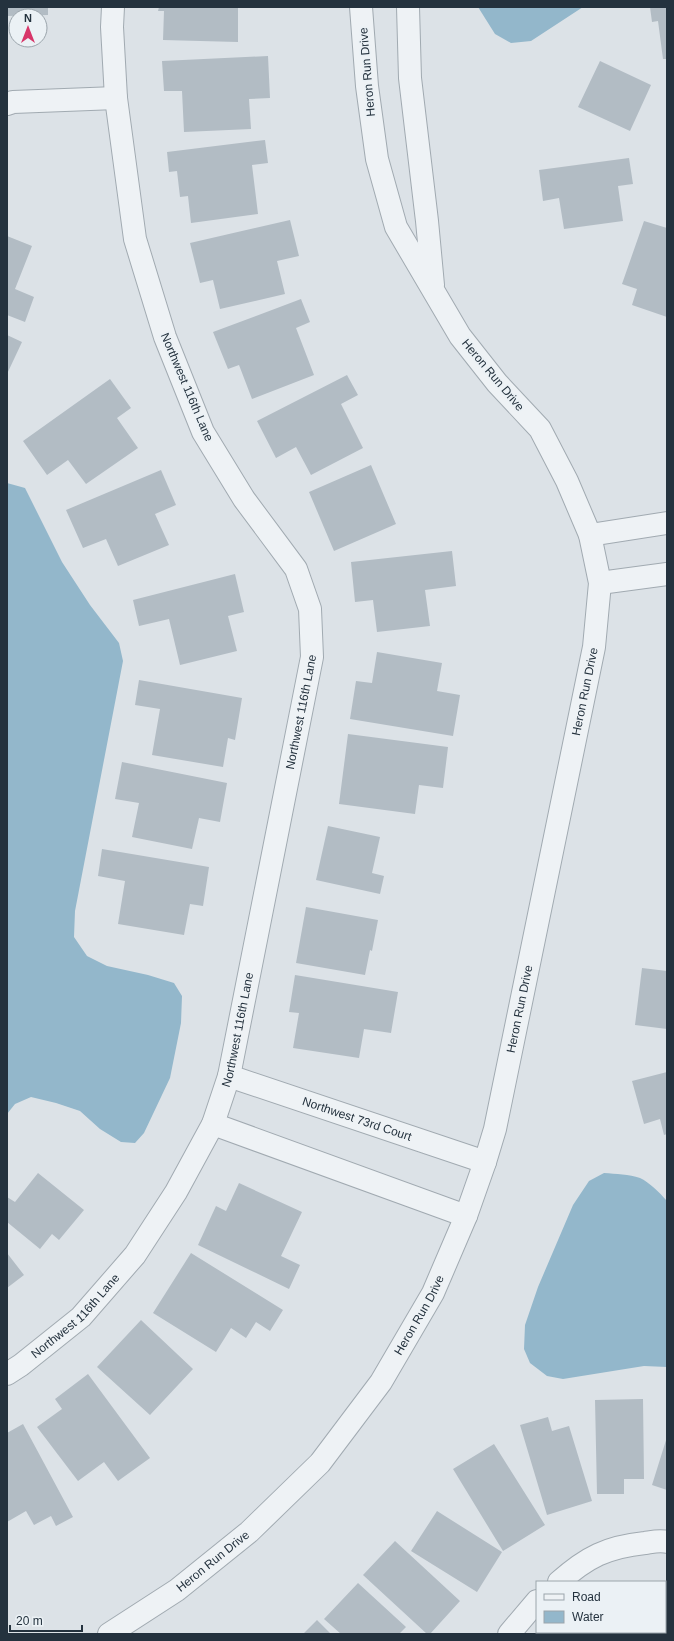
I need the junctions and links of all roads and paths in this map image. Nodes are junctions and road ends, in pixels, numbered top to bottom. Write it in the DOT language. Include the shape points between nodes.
graph roads {
  1 [pos="113,7"];
  2 [pos="362,7"];
  3 [pos="408,7"];
  4 [pos="116,98"];
  5 [pos="7,104"];
  6 [pos="433,292"];
  7 [pos="667,523"];
  8 [pos="590,535"];
  9 [pos="667,574"];
  10 [pos="600,583"];
  11 [pos="228,1076"];
  12 [pos="213,1124"];
  13 [pos="485,1162"];
  14 [pos="466,1216"];
  15 [pos="7,1374"];
  16 [pos="667,1542"];
  17 [pos="560,1581"];
  18 [pos="536,1602"];
  19 [pos="109,1634"];
  20 [pos="509,1634"];
  1 -- 4 [label="street, Northwest 116th Lane"];
  2 -- 6 [label="street, Heron Run Drive" via="367,86 377,159 396,226"];
  3 -- 6 [label="street, Heron Run Drive" via="410,78"];
  4 -- 5 [label="street"];
  4 -- 11 [label="street, Northwest 116th Lane" via="135,239 165,337 203,432 244,499 296,569 310,609 312,657"];
  6 -- 8 [label="street, Heron Run Drive" via="460,336 497,383 540,429 567,481"];
  7 -- 8 [label="street"];
  8 -- 10 [label="street, Heron Run Drive"];
  9 -- 10 [label="street"];
  10 -- 13 [label="street, Heron Run Drive" via="594,647 580,721 495,1129"];
  11 -- 12 [label="street, Northwest 116th Lane"];
  11 -- 13 [label="street, Northwest 73rd Court"];
  12 -- 14 [label="street"];
  12 -- 15 [label="street, Northwest 116th Lane" via="176,1192 135,1255 81,1317"];
  13 -- 14 [label="street, Heron Run Drive"];
  14 -- 19 [label="street, Heron Run Drive" via="433,1293 381,1382 320,1463 249,1532 177,1590"];
  16 -- 17 [label="street" via="628,1545 601,1552 577,1566"];
  18 -- 20 [label="street"];
}
